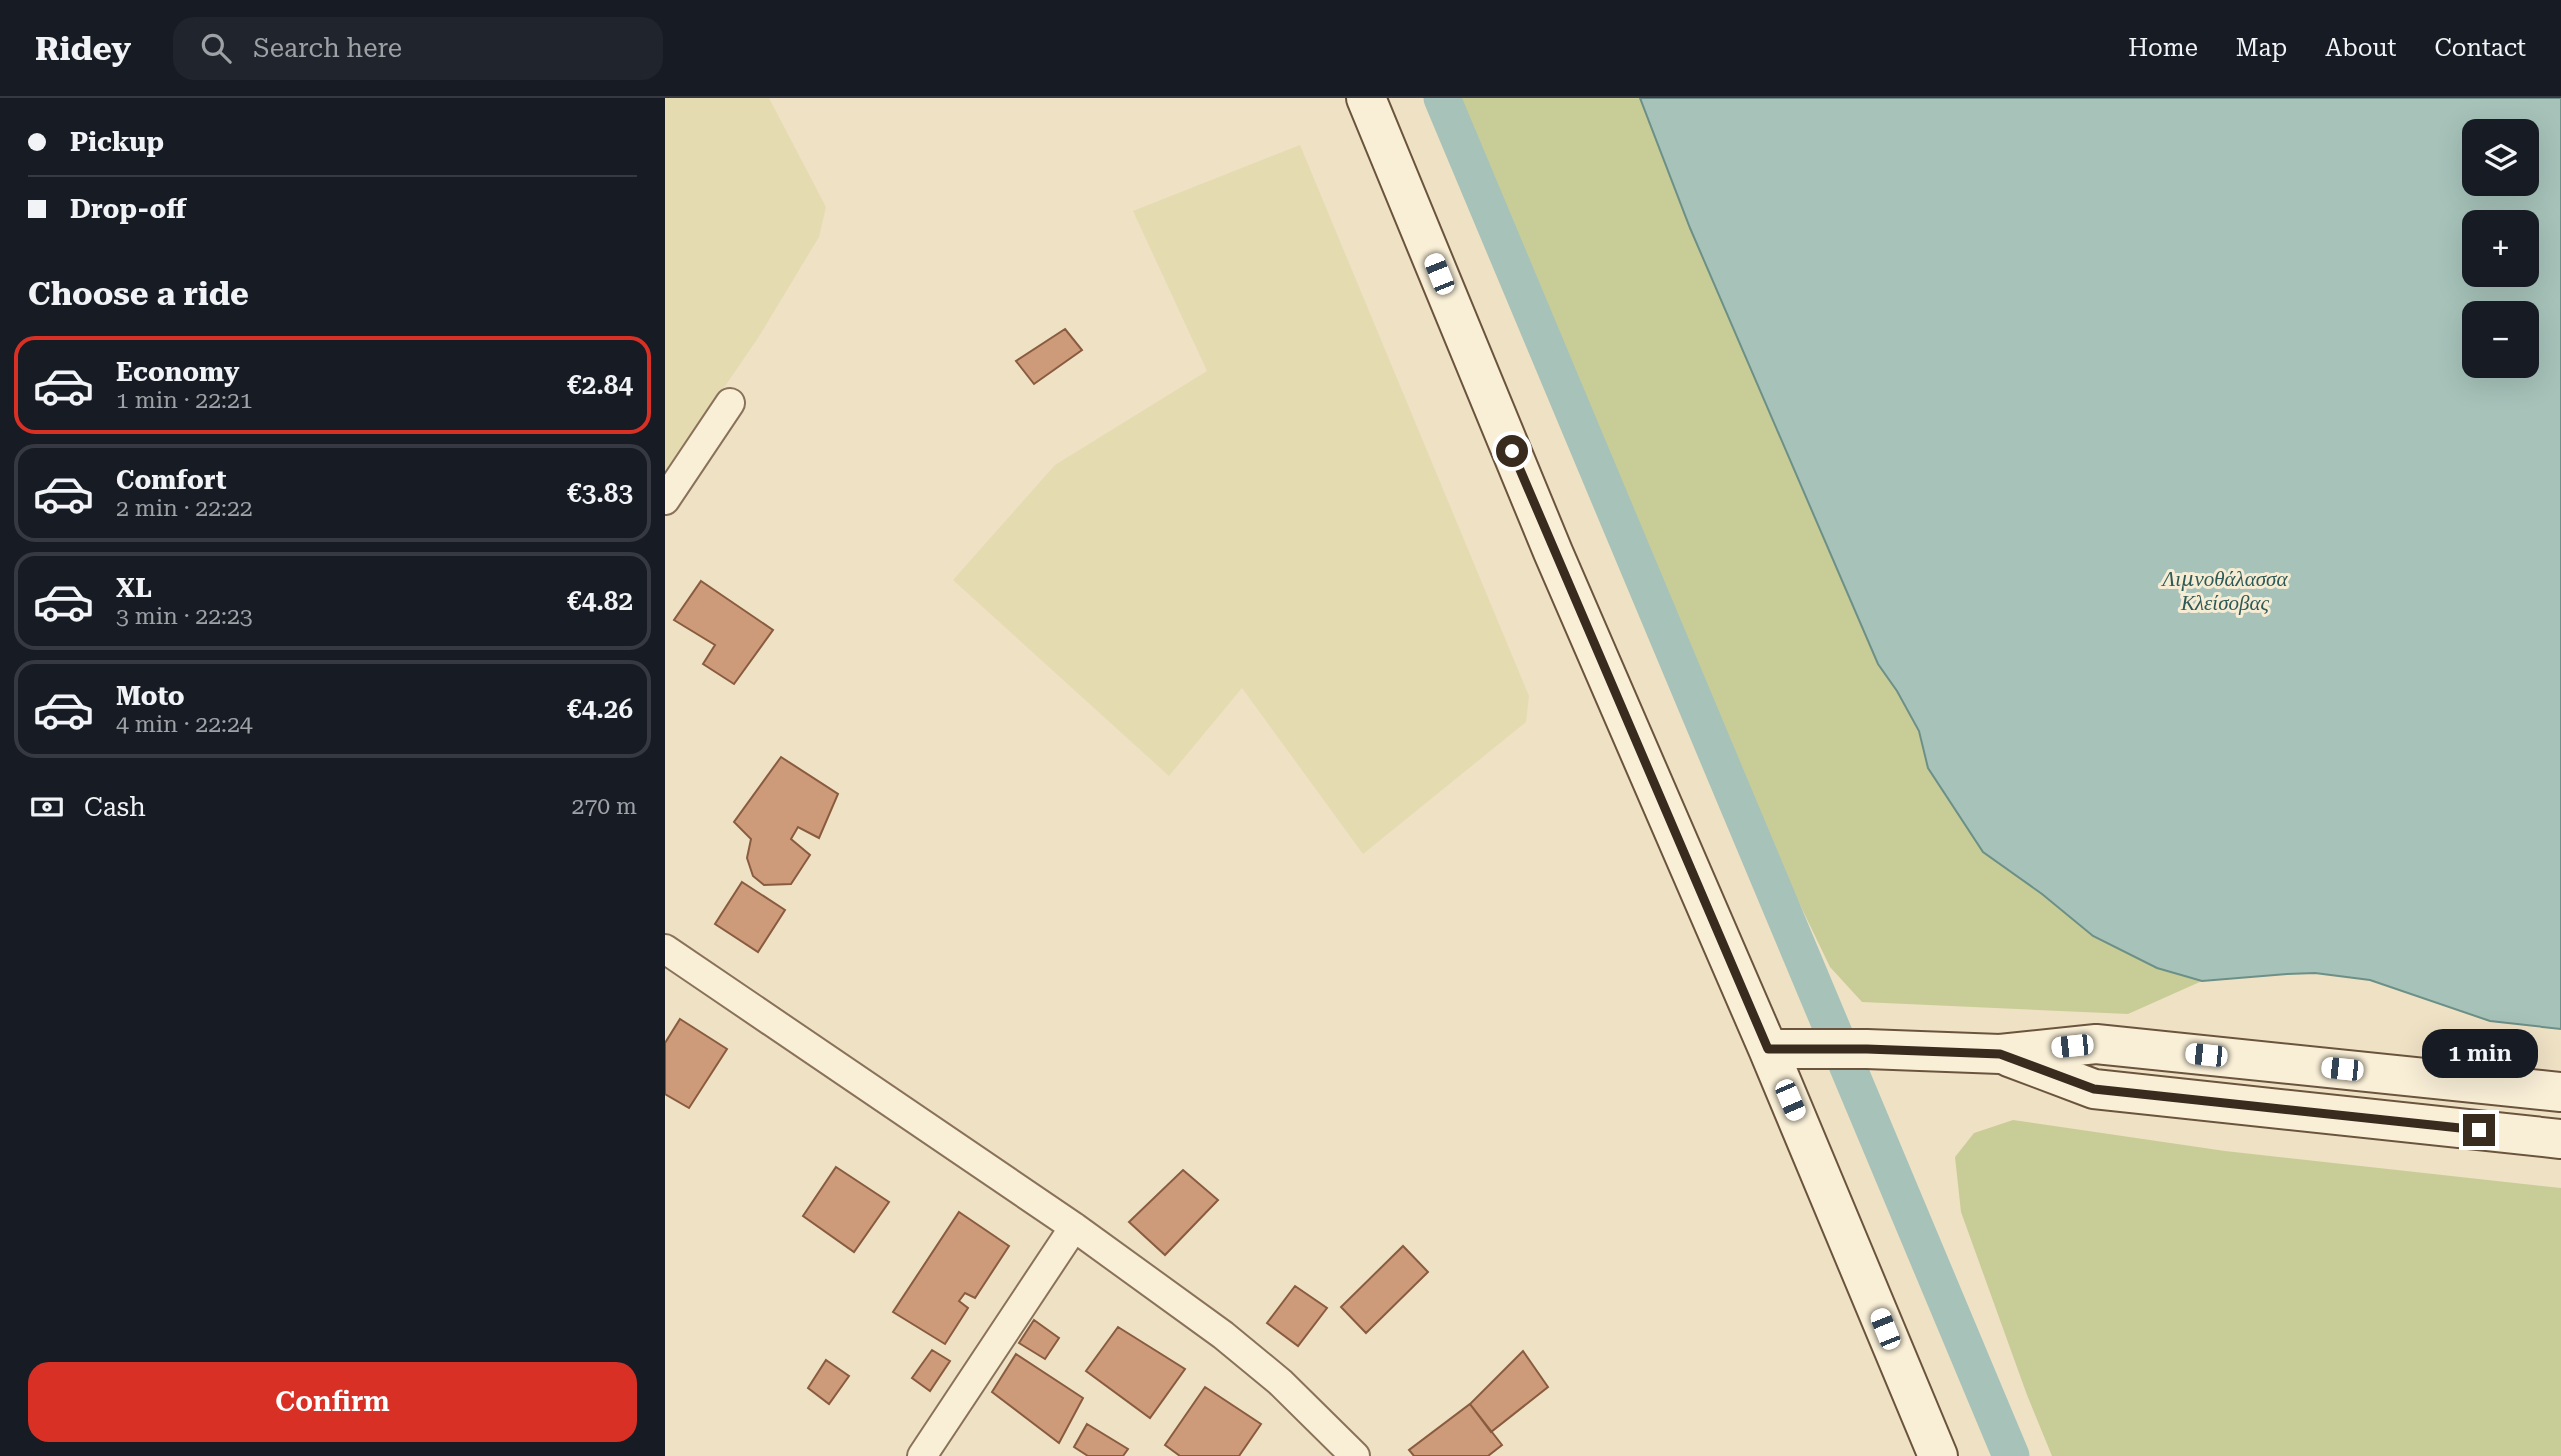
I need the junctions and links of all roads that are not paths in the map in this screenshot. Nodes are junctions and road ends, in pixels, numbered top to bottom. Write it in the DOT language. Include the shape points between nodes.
graph roads {
  1 [pos="1366,98"];
  2 [pos="730,403"];
  3 [pos="665,500"];
  4 [pos="665,949"];
  5 [pos="1768,1049"];
  6 [pos="2000,1054"];
  7 [pos="2561,1091"];
  8 [pos="2561,1139"];
  9 [pos="1074,1227"];
  10 [pos="922,1456"];
  11 [pos="1355,1456"];
  12 [pos="1938,1456"];
  1 -- 5 [label="street" via="1553,552"];
  2 -- 3 [label="street"];
  4 -- 9 [label="street"];
  5 -- 6 [label="street"];
  5 -- 12 [label="street"];
  6 -- 7 [label="street" via="2096,1044"];
  6 -- 8 [label="street" via="2094,1089"];
  9 -- 10 [label="street"];
  9 -- 11 [label="street" via="1223,1335 1280,1382"];
}
